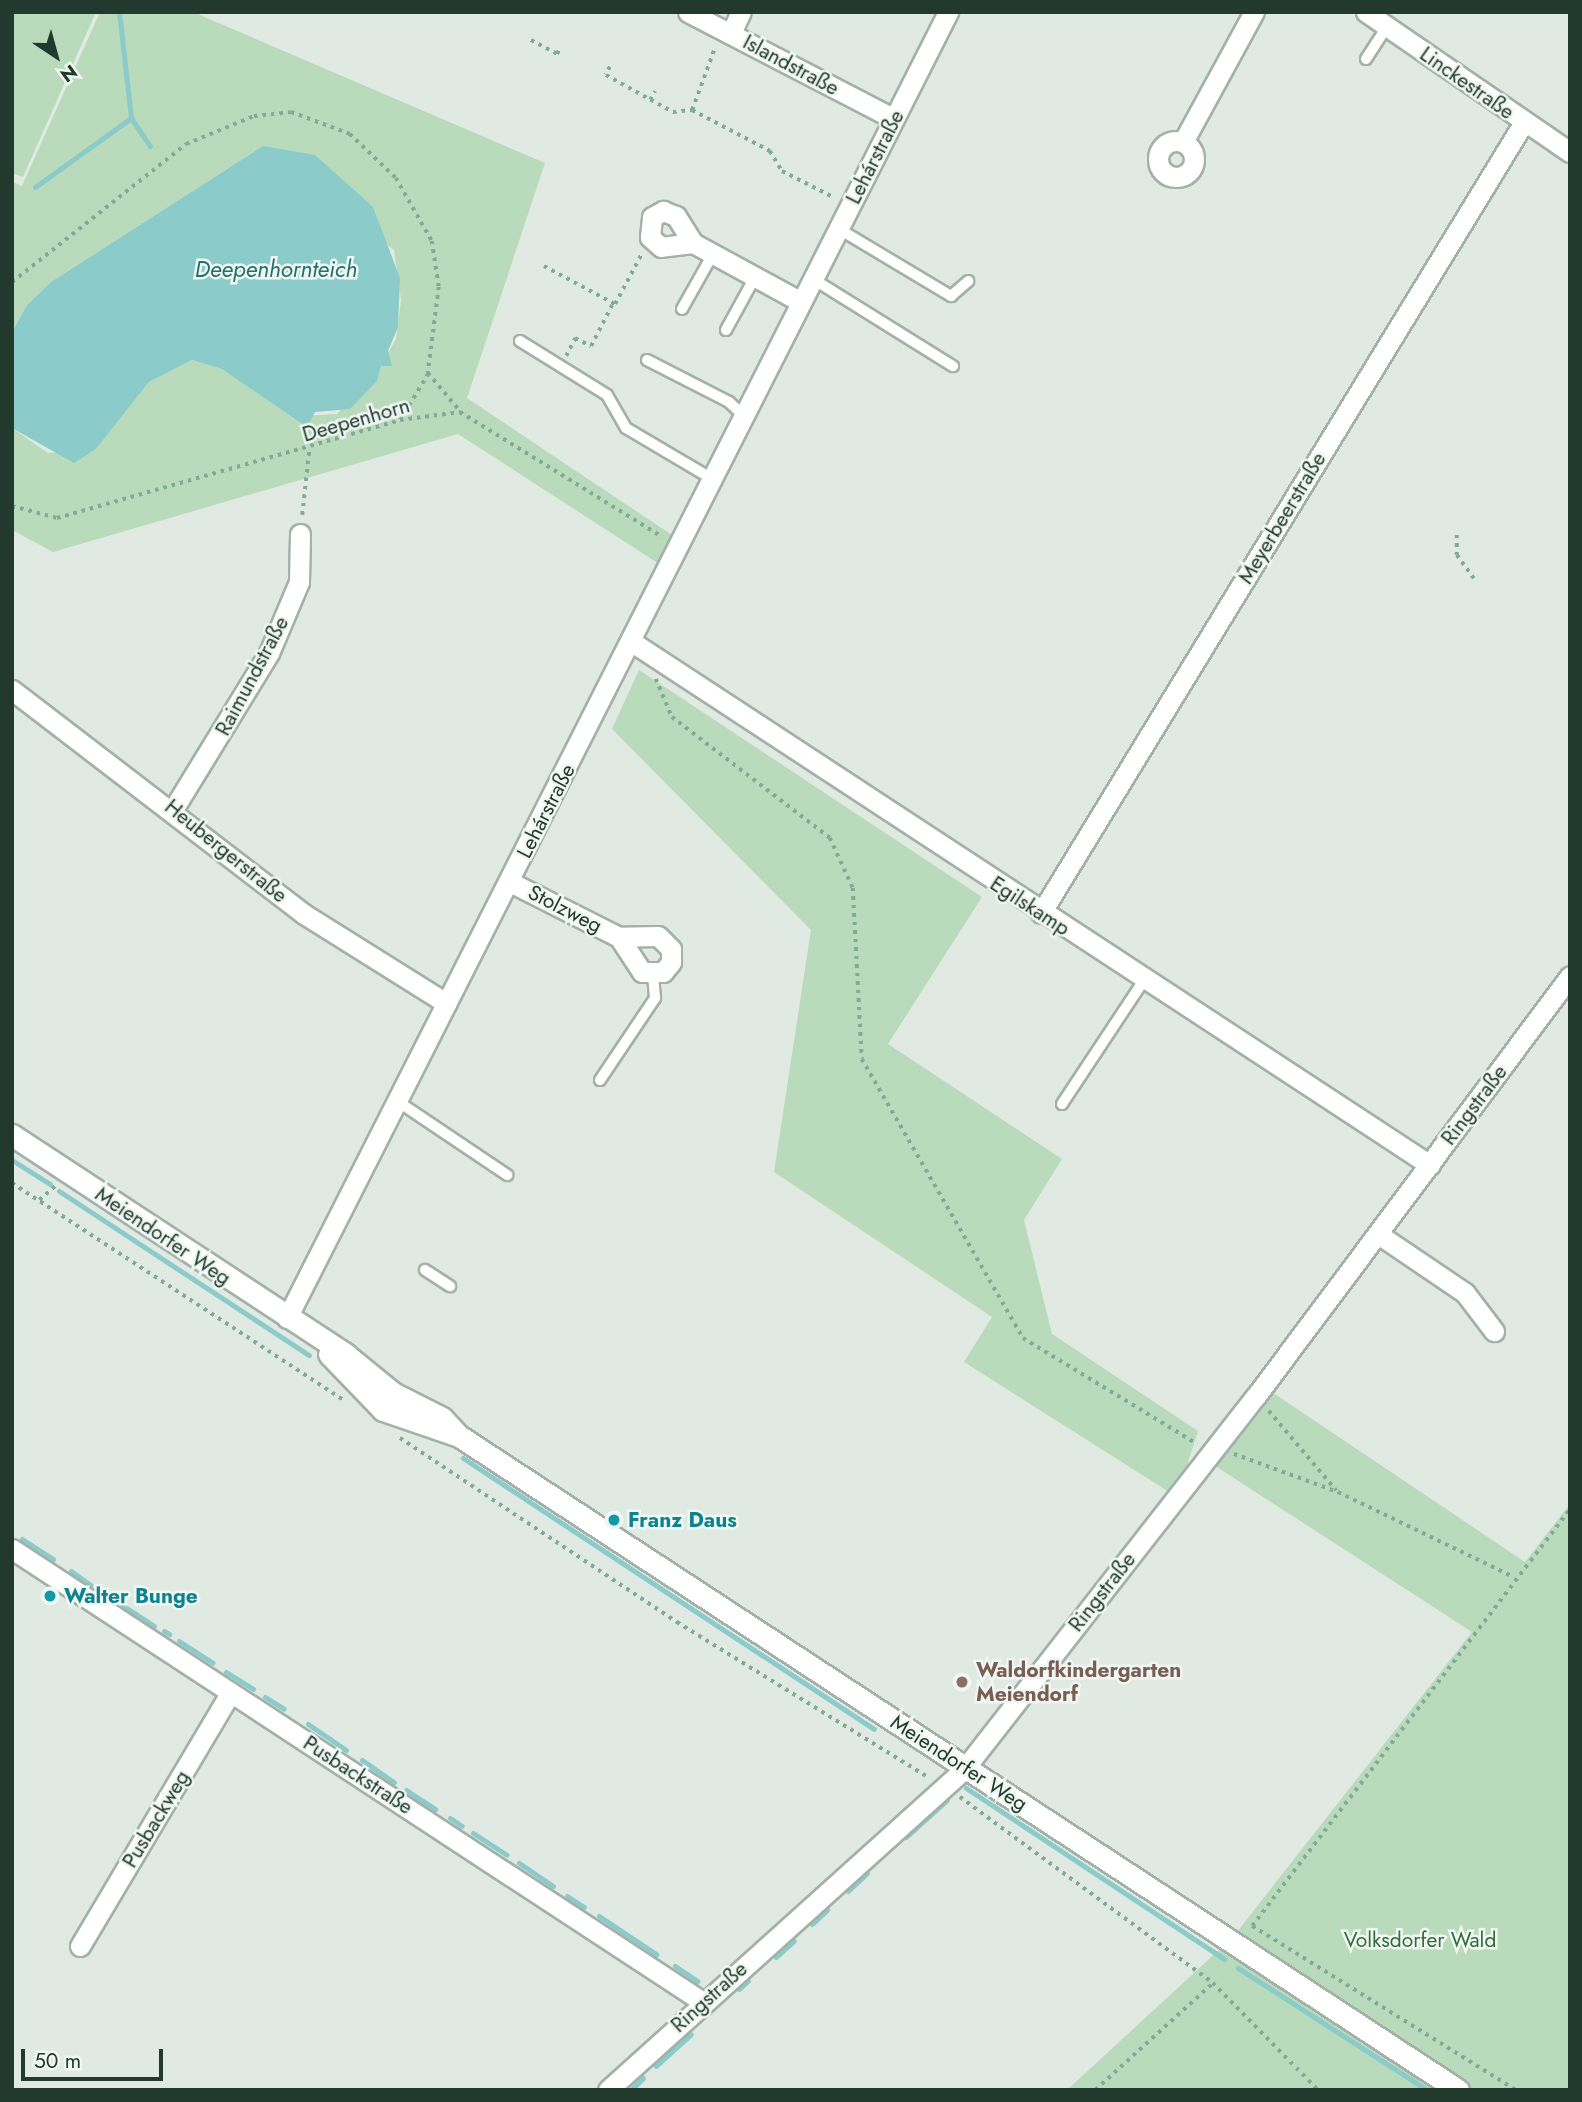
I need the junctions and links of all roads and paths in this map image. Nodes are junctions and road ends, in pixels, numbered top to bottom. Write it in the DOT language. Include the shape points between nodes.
graph roads {
  1 [pos="688,12"];
  2 [pos="741,12"];
  3 [pos="948,12"];
  4 [pos="1254,12"];
  5 [pos="1366,12"];
  6 [pos="1387,27"];
  7 [pos="728,31"];
  8 [pos="530,40"];
  9 [pos="560,48"];
  10 [pos="1366,59"];
  11 [pos="610,67"];
  12 [pos="655,91"];
  13 [pos="650,100"];
  14 [pos="692,110"];
  15 [pos="894,119"];
  16 [pos="1524,122"];
  17 [pos="1183,142"];
  18 [pos="1570,152"];
  19 [pos="850,206"];
  20 [pos="839,229"];
  21 [pos="650,237"];
  22 [pos="693,243"];
  23 [pos="713,254"];
  24 [pos="544,266"];
  25 [pos="755,277"];
  26 [pos="813,279"];
  27 [pos="968,281"];
  28 [pos="12,282"];
  29 [pos="801,302"];
  30 [pos="613,303"];
  31 [pos="681,309"];
  32 [pos="726,330"];
  33 [pos="520,341"];
  34 [pos="647,360"];
  35 [pos="953,366"];
  36 [pos="559,368"];
  37 [pos="428,373"];
  38 [pos="460,412"];
  39 [pos="745,418"];
  40 [pos="400,420"];
  41 [pos="309,451"];
  42 [pos="715,480"];
  43 [pos="12,506"];
  44 [pos="300,534"];
  45 [pos="1457,535"];
  46 [pos="681,549"];
  47 [pos="1474,578"];
  48 [pos="637,645"];
  49 [pos="12,690"];
  50 [pos="174,808"];
  51 [pos="510,882"];
  52 [pos="1041,913"];
  53 [pos="619,937"];
  54 [pos="653,975"];
  55 [pos="1570,976"];
  56 [pos="1144,980"];
  57 [pos="446,1003"];
  58 [pos="600,1080"];
  59 [pos="397,1101"];
  60 [pos="1062,1104"];
  61 [pos="12,1135"];
  62 [pos="1430,1165"];
  63 [pos="507,1175"];
  64 [pos="12,1183"];
  65 [pos="1378,1234"];
  66 [pos="425,1270"];
  67 [pos="450,1286"];
  68 [pos="287,1318"];
  69 [pos="1494,1331"];
  70 [pos="1256,1396"];
  71 [pos="356,1408"];
  72 [pos="393,1433"];
  73 [pos="1216,1447"];
  74 [pos="1338,1492"];
  75 [pos="1570,1509"];
  76 [pos="12,1549"];
  77 [pos="1514,1577"];
  78 [pos="232,1692"];
  79 [pos="965,1768"];
  80 [pos="946,1787"];
  81 [pos="80,1946"];
  82 [pos="1213,1983"];
  83 [pos="703,2002"];
  84 [pos="608,2090"];
  85 [pos="1095,2090"];
  86 [pos="1318,2090"];
  87 [pos="1458,2090"];
  88 [pos="1516,2090"];
  1 -- 7 [label="street, Islandstraße"];
  2 -- 7 [label="street"];
  3 -- 15 [label="street, Lehárstraße"];
  4 -- 17 [label="street"];
  5 -- 6 [label="street, Linckestraße"];
  6 -- 10 [label="lane"];
  6 -- 16 [label="street, Linckestraße"];
  7 -- 14 [label="path" via="701,73 705,85"];
  7 -- 15 [label="street, Islandstraße"];
  8 -- 9 [label="path" via="557,54"];
  11 -- 13 [label="path" via="606,75"];
  12 -- 13 [label="path"];
  13 -- 14 [label="path" via="673,112"];
  14 -- 19 [label="path" via="770,150 782,171"];
  15 -- 19 [label="street, Lehárstraße"];
  16 -- 18 [label="street, Linckestraße"];
  16 -- 52 [label="street, Meyerbeerstraße"];
  19 -- 20 [label="street, Lehárstraße"];
  20 -- 26 [label="street, Lehárstraße"];
  20 -- 27 [label="lane" via="951,296"];
  21 -- 22 [label="street" via="673,248"];
  21 -- 22 [label="street" via="652,217 663,211 687,228"];
  21 -- 30 [label="path"];
  22 -- 23 [label="street"];
  23 -- 25 [label="street"];
  23 -- 31 [label="lane"];
  24 -- 30 [label="path"];
  25 -- 29 [label="street"];
  25 -- 32 [label="lane"];
  26 -- 29 [label="street, Lehárstraße"];
  26 -- 35 [label="lane"];
  28 -- 37 [label="path" via="186,144 254,116 291,112 350,134 396,178 432,241 439,287"];
  29 -- 39 [label="street, Lehárstraße"];
  30 -- 36 [label="path" via="590,346 575,338"];
  33 -- 36 [label="lane"];
  34 -- 39 [label="lane" via="729,402"];
  36 -- 42 [label="lane" via="607,395 626,428"];
  37 -- 38 [label="path"];
  37 -- 40 [label="path"];
  38 -- 40 [label="path, Deepenhorn"];
  38 -- 46 [label="path"];
  39 -- 42 [label="street, Lehárstraße"];
  40 -- 41 [label="path, Deepenhorn"];
  41 -- 43 [label="path, Deepenhorn" via="57,519"];
  41 -- 44 [label="path"];
  42 -- 46 [label="street, Lehárstraße"];
  44 -- 50 [label="street, Raimundstraße" via="299,582 269,653"];
  45 -- 47 [label="path" via="1457,555"];
  46 -- 48 [label="street, Lehárstraße"];
  48 -- 51 [label="street, Lehárstraße"];
  48 -- 52 [label="street, Egilskamp"];
  48 -- 73 [label="path" via="672,717 830,838 853,888 862,1059 1023,1338 1185,1442"];
  49 -- 50 [label="street, Heubergerstraße"];
  50 -- 57 [label="street, Heubergerstraße" via="304,914"];
  51 -- 53 [label="street, Stolzweg"];
  51 -- 57 [label="street, Lehárstraße"];
  52 -- 56 [label="street, Egilskamp"];
  53 -- 54 [label="street, Stolzweg" via="631,962"];
  53 -- 54 [label="street, Stolzweg" via="666,940 671,962"];
  54 -- 58 [label="lane" via="655,998"];
  55 -- 62 [label="street, Ringstraße"];
  56 -- 60 [label="lane"];
  56 -- 62 [label="street, Egilskamp"];
  57 -- 59 [label="street, Lehárstraße"];
  59 -- 63 [label="lane"];
  59 -- 68 [label="street, Lehárstraße"];
  61 -- 68 [label="street, Meiendorfer Weg"];
  62 -- 65 [label="street, Ringstraße"];
  64 -- 71 [label="path"];
  65 -- 69 [label="street" via="1465,1293"];
  65 -- 70 [label="street, Ringstraße"];
  66 -- 67 [label="lane"];
  68 -- 79 [label="street, Meiendorfer Weg" via="315,1336 383,1410 460,1436"];
  70 -- 73 [label="street, Ringstraße"];
  70 -- 74 [label="path"];
  72 -- 80 [label="path" via="677,1622"];
  73 -- 74 [label="path"];
  73 -- 79 [label="street, Ringstraße"];
  74 -- 77 [label="path"];
  75 -- 77 [label="path"];
  76 -- 78 [label="street, Pusbackstraße"];
  77 -- 88 [label="path" via="1252,1926"];
  78 -- 81 [label="street, Pusbackweg"];
  78 -- 83 [label="street, Pusbackstraße"];
  79 -- 80 [label="street, Ringstraße"];
  79 -- 87 [label="street, Meiendorfer Weg"];
  80 -- 82 [label="path"];
  80 -- 83 [label="street, Ringstraße"];
  82 -- 85 [label="path"];
  82 -- 86 [label="path"];
  83 -- 84 [label="street, Ringstraße"];
}
